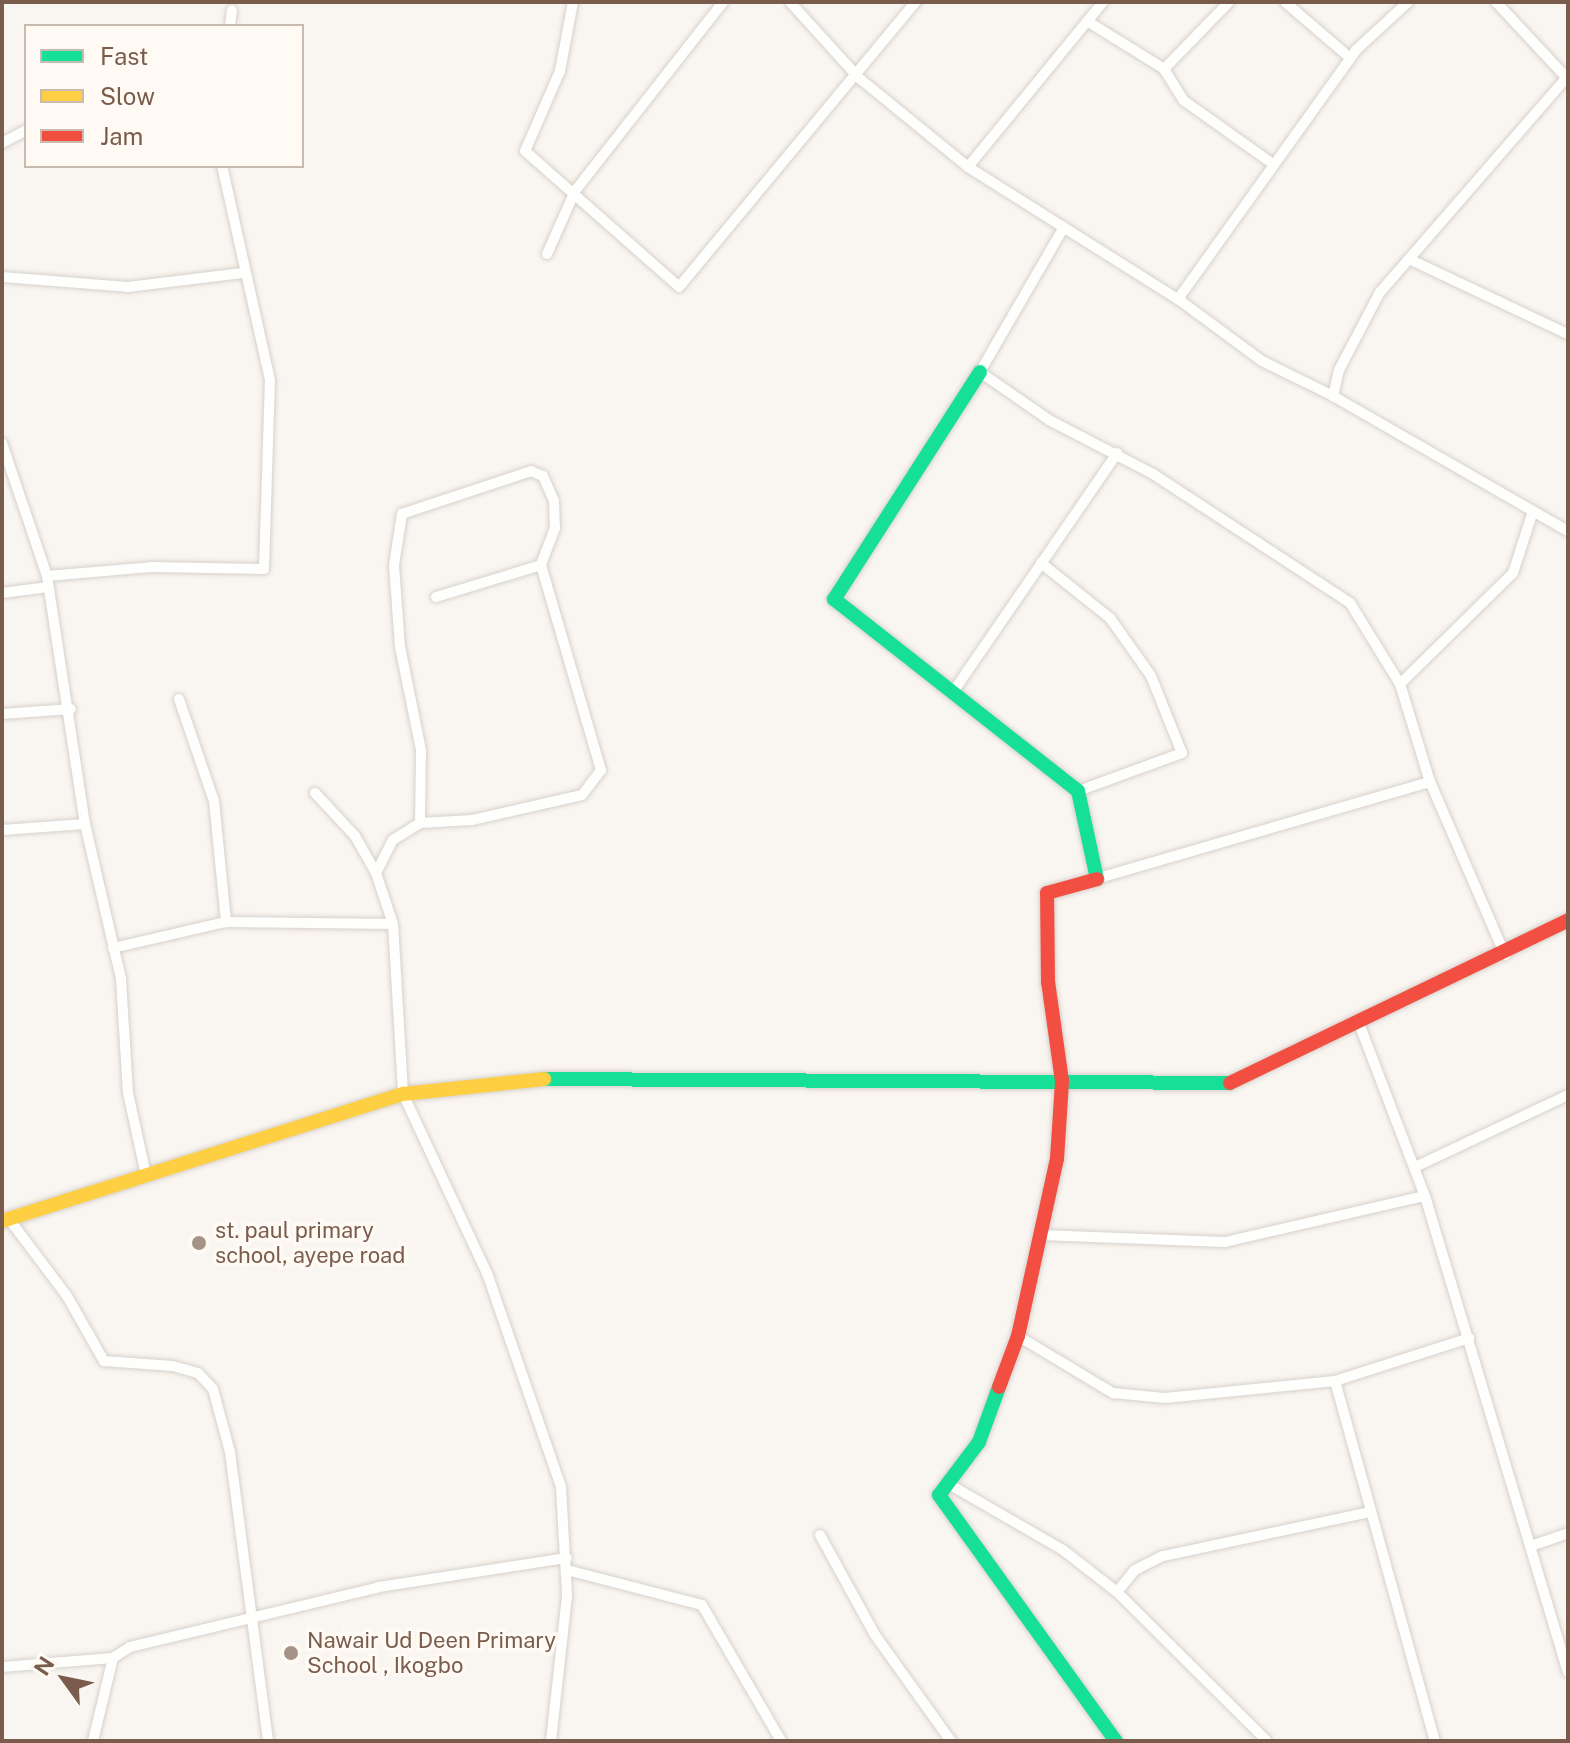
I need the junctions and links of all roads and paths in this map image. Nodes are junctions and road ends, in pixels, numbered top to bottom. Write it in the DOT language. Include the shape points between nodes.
graph roads {
  1 [pos="573,2"];
  2 [pos="723,2"];
  3 [pos="790,2"];
  4 [pos="916,2"];
  5 [pos="1103,2"];
  6 [pos="1229,2"];
  7 [pos="1285,2"];
  8 [pos="1408,2"];
  9 [pos="1496,2"];
  10 [pos="232,10"];
  11 [pos="1087,21"];
  12 [pos="230,24"];
  13 [pos="1350,58"];
  14 [pos="1164,69"];
  15 [pos="1567,76"];
  16 [pos="859,78"];
  17 [pos="24,131"];
  18 [pos="2,143"];
  19 [pos="1273,164"];
  20 [pos="968,167"];
  21 [pos="222,168"];
  22 [pos="575,191"];
  23 [pos="1064,227"];
  24 [pos="547,254"];
  25 [pos="1409,259"];
  26 [pos="242,273"];
  27 [pos="2,277"];
  28 [pos="1178,299"];
  29 [pos="1568,334"];
  30 [pos="980,372"];
  31 [pos="1333,396"];
  32 [pos="2,443"];
  33 [pos="1117,453"];
  34 [pos="1533,511"];
  35 [pos="1568,531"];
  36 [pos="1041,563"];
  37 [pos="541,565"];
  38 [pos="48,582"];
  39 [pos="2,593"];
  40 [pos="436,597"];
  41 [pos="1400,684"];
  42 [pos="953,692"];
  43 [pos="179,699"];
  44 [pos="71,709"];
  45 [pos="2,714"];
  46 [pos="1430,782"];
  47 [pos="1078,791"];
  48 [pos="315,793"];
  49 [pos="420,823"];
  50 [pos="85,824"];
  51 [pos="2,830"];
  52 [pos="376,873"];
  53 [pos="1099,878"];
  54 [pos="1568,920"];
  55 [pos="226,922"];
  56 [pos="393,924"];
  57 [pos="113,948"];
  58 [pos="1505,955"];
  59 [pos="1360,1026"];
  60 [pos="1062,1081"];
  61 [pos="403,1094"];
  62 [pos="1568,1095"];
  63 [pos="1415,1167"];
  64 [pos="146,1175"];
  65 [pos="1425,1196"];
  66 [pos="5,1220"];
  67 [pos="1040,1235"];
  68 [pos="1018,1336"];
  69 [pos="1469,1338"];
  70 [pos="1335,1381"];
  71 [pos="947,1483"];
  72 [pos="1370,1512"];
  73 [pos="1568,1533"];
  74 [pos="820,1535"];
  75 [pos="1531,1546"];
  76 [pos="567,1564"];
  77 [pos="1117,1592"];
  78 [pos="251,1619"];
  79 [pos="113,1658"];
  80 [pos="2,1667"];
  81 [pos="1568,1672"];
  82 [pos="1111,1739"];
  83 [pos="93,1741"];
  84 [pos="268,1741"];
  85 [pos="551,1741"];
  86 [pos="781,1741"];
  87 [pos="951,1741"];
  88 [pos="1267,1741"];
  89 [pos="1435,1741"];
  1 -- 22 [label="street" via="560,71 525,151"];
  2 -- 22 [label="street"];
  3 -- 16 [label="street"];
  4 -- 16 [label="street"];
  5 -- 11 [label="street"];
  6 -- 14 [label="street"];
  7 -- 13 [label="street"];
  8 -- 13 [label="street"];
  9 -- 15 [label="street"];
  10 -- 12 [label="street"];
  11 -- 14 [label="street"];
  11 -- 20 [label="street"];
  13 -- 19 [label="street"];
  14 -- 19 [label="street" via="1183,100"];
  15 -- 25 [label="street"];
  16 -- 20 [label="street"];
  16 -- 22 [label="street" via="679,287"];
  17 -- 18 [label="street"];
  19 -- 28 [label="street"];
  20 -- 23 [label="street"];
  21 -- 26 [label="street"];
  22 -- 24 [label="street"];
  23 -- 28 [label="street"];
  23 -- 30 [label="street"];
  25 -- 29 [label="street"];
  25 -- 31 [label="street" via="1380,292 1339,370"];
  26 -- 27 [label="street" via="128,287"];
  26 -- 38 [label="street" via="270,380 264,569 151,567"];
  28 -- 31 [label="street" via="1262,361"];
  30 -- 33 [label="street" via="1049,420"];
  30 -- 42 [label="street" via="835,595 854,621"];
  31 -- 34 [label="street"];
  32 -- 38 [label="street"];
  33 -- 36 [label="street"];
  33 -- 41 [label="street" via="1350,603"];
  34 -- 35 [label="street"];
  34 -- 41 [label="street" via="1513,573"];
  36 -- 42 [label="street"];
  36 -- 47 [label="street" via="1110,618 1151,676 1182,753"];
  37 -- 40 [label="street"];
  37 -- 49 [label="street" via="554,631 600,760 596,781 582,795 472,820"];
  37 -- 49 [label="street" via="556,520 549,484 535,471 402,514 394,565 400,647 421,750"];
  38 -- 39 [label="street"];
  38 -- 44 [label="street"];
  41 -- 46 [label="street"];
  42 -- 47 [label="street"];
  43 -- 55 [label="street" via="214,801"];
  44 -- 45 [label="street"];
  44 -- 50 [label="street"];
  46 -- 53 [label="street"];
  46 -- 58 [label="street"];
  47 -- 53 [label="street"];
  48 -- 52 [label="street" via="355,836"];
  49 -- 52 [label="street" via="393,840"];
  50 -- 51 [label="street"];
  50 -- 57 [label="street"];
  52 -- 56 [label="street"];
  53 -- 60 [label="street" via="1047,893 1048,982"];
  54 -- 58 [label="street"];
  55 -- 56 [label="street"];
  55 -- 57 [label="street"];
  56 -- 61 [label="street"];
  57 -- 64 [label="street" via="128,1093"];
  58 -- 59 [label="street"];
  59 -- 60 [label="street" via="1230,1083"];
  59 -- 63 [label="street"];
  60 -- 61 [label="street" via="554,1078"];
  60 -- 67 [label="street" via="1057,1159"];
  61 -- 64 [label="street"];
  61 -- 76 [label="street" via="516,1352 561,1487"];
  62 -- 63 [label="street"];
  63 -- 65 [label="street"];
  64 -- 66 [label="street"];
  65 -- 67 [label="street" via="1225,1242"];
  65 -- 69 [label="street"];
  66 -- 78 [label="street" via="67,1296 104,1361 173,1366 198,1373 213,1389 230,1452"];
  67 -- 68 [label="street"];
  68 -- 70 [label="street" via="1113,1393 1137,1396"];
  68 -- 71 [label="street" via="979,1442"];
  69 -- 70 [label="street"];
  69 -- 75 [label="street"];
  70 -- 72 [label="street"];
  71 -- 77 [label="street" via="1063,1550"];
  71 -- 82 [label="street" via="939,1495"];
  72 -- 77 [label="street" via="1163,1556 1135,1570"];
  72 -- 89 [label="street"];
  73 -- 75 [label="street"];
  74 -- 87 [label="street" via="875,1635"];
  75 -- 81 [label="street"];
  76 -- 78 [label="street" via="379,1587"];
  76 -- 85 [label="street"];
  76 -- 86 [label="street" via="702,1605"];
  77 -- 88 [label="street"];
  78 -- 79 [label="street" via="130,1647"];
  78 -- 84 [label="street"];
  79 -- 80 [label="street"];
  79 -- 83 [label="street"];
}
